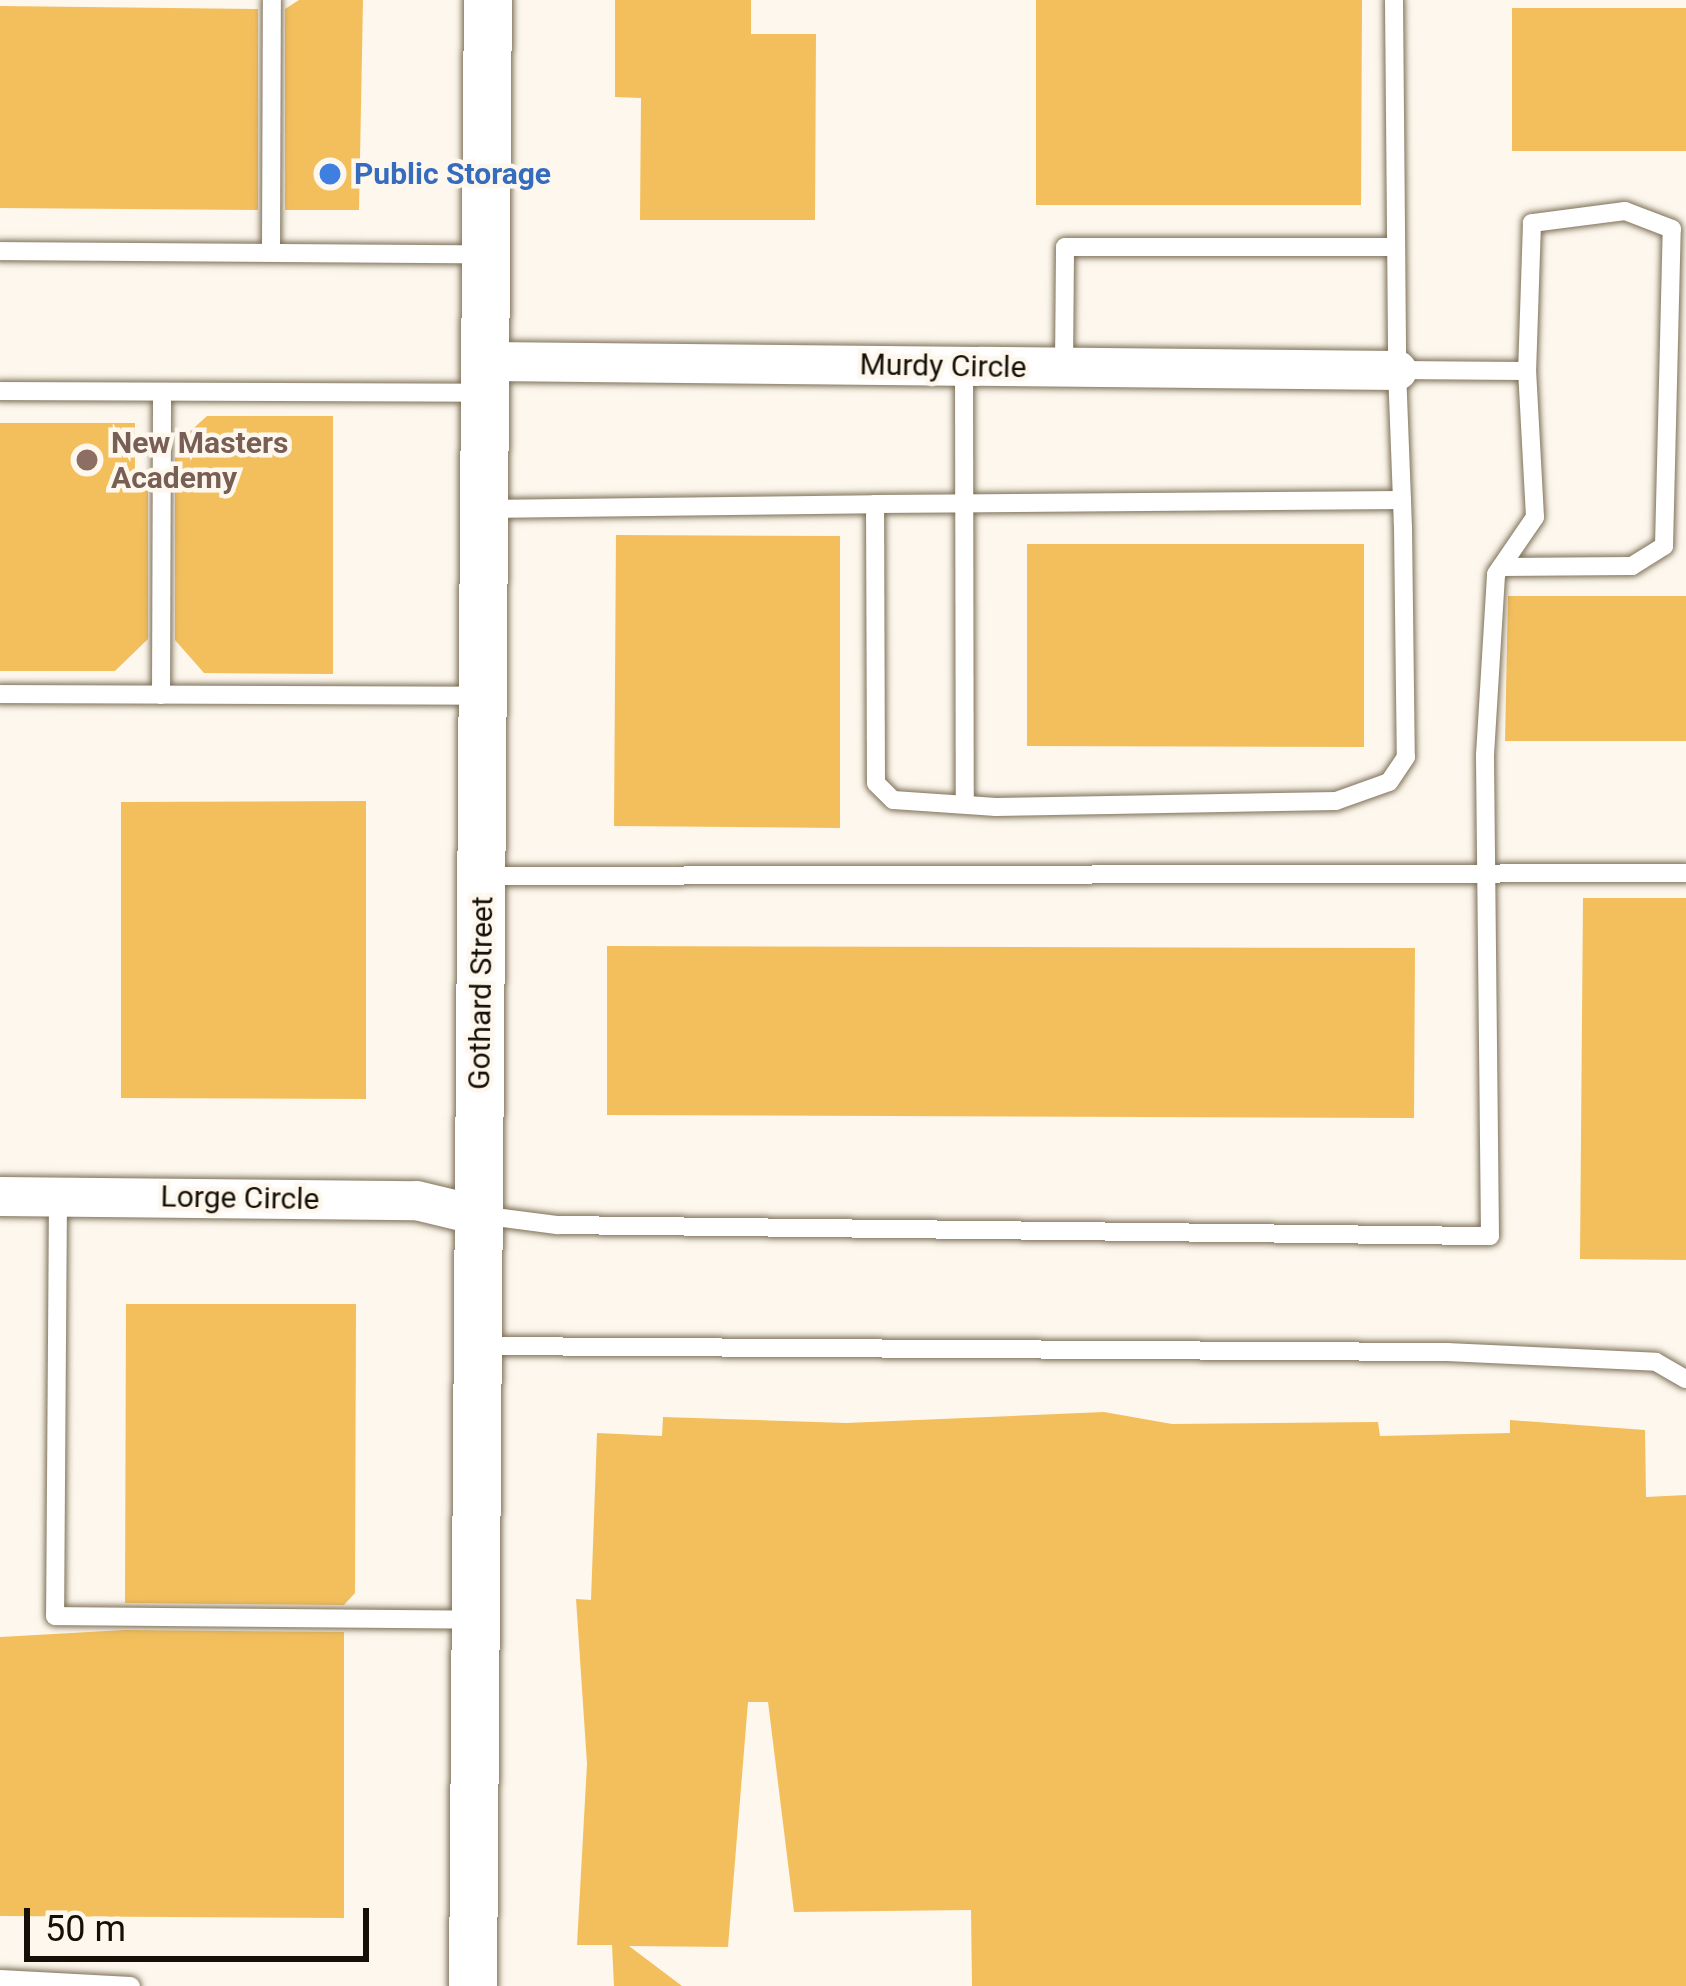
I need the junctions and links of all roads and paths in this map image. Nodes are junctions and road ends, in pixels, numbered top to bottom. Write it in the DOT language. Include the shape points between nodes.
graph roads {
  1 [pos="272,0"];
  2 [pos="488,0"];
  3 [pos="1394,0"];
  4 [pos="1396,247"];
  5 [pos="0,250"];
  6 [pos="271,252"];
  7 [pos="488,254"];
  8 [pos="964,366"];
  9 [pos="1064,367"];
  10 [pos="1397,370"];
  11 [pos="1527,371"];
  12 [pos="487,377"];
  13 [pos="0,391"];
  14 [pos="162,392"];
  15 [pos="1402,500"];
  16 [pos="875,504"];
  17 [pos="965,504"];
  18 [pos="484,509"];
  19 [pos="1502,567"];
  20 [pos="0,694"];
  21 [pos="161,694"];
  22 [pos="484,696"];
  23 [pos="965,799"];
  24 [pos="1486,872"];
  25 [pos="1686,873"];
  26 [pos="482,876"];
  27 [pos="0,1196"];
  28 [pos="58,1197"];
  29 [pos="478,1215"];
  30 [pos="477,1346"];
  31 [pos="1686,1379"];
  32 [pos="474,1620"];
  33 [pos="0,1978"];
  34 [pos="131,1986"];
  35 [pos="472,1986"];
  1 -- 6 [label="lane"];
  2 -- 7 [label="street, Gothard Street"];
  3 -- 4 [label="lane"];
  4 -- 9 [label="lane" via="1065,247"];
  4 -- 10 [label="lane"];
  5 -- 6 [label="lane"];
  6 -- 7 [label="lane"];
  7 -- 12 [label="street, Gothard Street"];
  8 -- 9 [label="street, Murdy Circle"];
  8 -- 12 [label="street, Murdy Circle"];
  8 -- 17 [label="lane"];
  9 -- 10 [label="street, Murdy Circle"];
  10 -- 11 [label="lane"];
  10 -- 15 [label="lane"];
  11 -- 19 [label="lane" via="1535,518"];
  11 -- 19 [label="lane" via="1532,223 1624,211 1672,229 1664,546 1632,566"];
  12 -- 14 [label="lane"];
  12 -- 18 [label="street, Gothard Street"];
  13 -- 14 [label="lane"];
  14 -- 21 [label="lane"];
  15 -- 17 [label="lane"];
  15 -- 23 [label="lane" via="1406,757 1389,782 1336,802"];
  16 -- 17 [label="lane"];
  16 -- 18 [label="lane"];
  16 -- 23 [label="lane" via="876,783 893,800"];
  17 -- 23 [label="lane"];
  18 -- 22 [label="street, Gothard Street"];
  19 -- 24 [label="lane"];
  20 -- 21 [label="lane"];
  21 -- 22 [label="lane"];
  22 -- 26 [label="street, Gothard Street"];
  24 -- 25 [label="lane"];
  24 -- 26 [label="lane"];
  24 -- 29 [label="lane" via="1490,1235 557,1225"];
  26 -- 29 [label="street, Gothard Street"];
  27 -- 28 [label="street, Lorge Circle"];
  28 -- 29 [label="street, Lorge Circle" via="416,1200"];
  28 -- 32 [label="lane" via="55,1616"];
  29 -- 30 [label="street, Gothard Street"];
  30 -- 31 [label="lane" via="1448,1352 1656,1362"];
  30 -- 32 [label="street, Gothard Street"];
  32 -- 35 [label="street, Gothard Street"];
  33 -- 34 [label="lane"];
}
